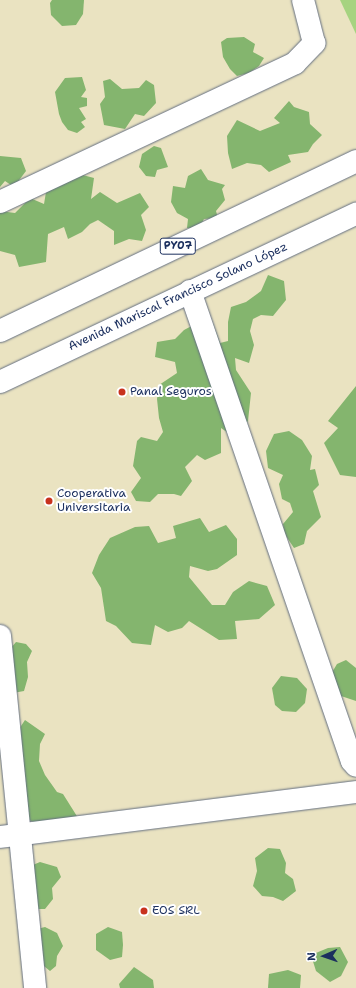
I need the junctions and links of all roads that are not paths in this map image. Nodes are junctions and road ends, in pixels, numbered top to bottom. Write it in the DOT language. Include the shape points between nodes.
graph roads {
  1 [pos="303,0"];
  2 [pos="356,161"];
  3 [pos="0,202"];
  4 [pos="356,214"];
  5 [pos="190,291"];
  6 [pos="0,331"];
  7 [pos="0,382"];
  8 [pos="0,636"];
  9 [pos="356,766"];
  10 [pos="356,792"];
  11 [pos="10,835"];
  12 [pos="35,988"];
  1 -- 3 [label="street" via="314,43 295,63"];
  2 -- 6 [label="street, PY07"];
  4 -- 5 [label="street, Avenida Mariscal Francisco Solano López"];
  5 -- 7 [label="street, Avenida Mariscal Francisco Solano López"];
  5 -- 9 [label="street" via="352,761"];
  8 -- 11 [label="street"];
  10 -- 11 [label="street"];
  11 -- 12 [label="street"];
}
